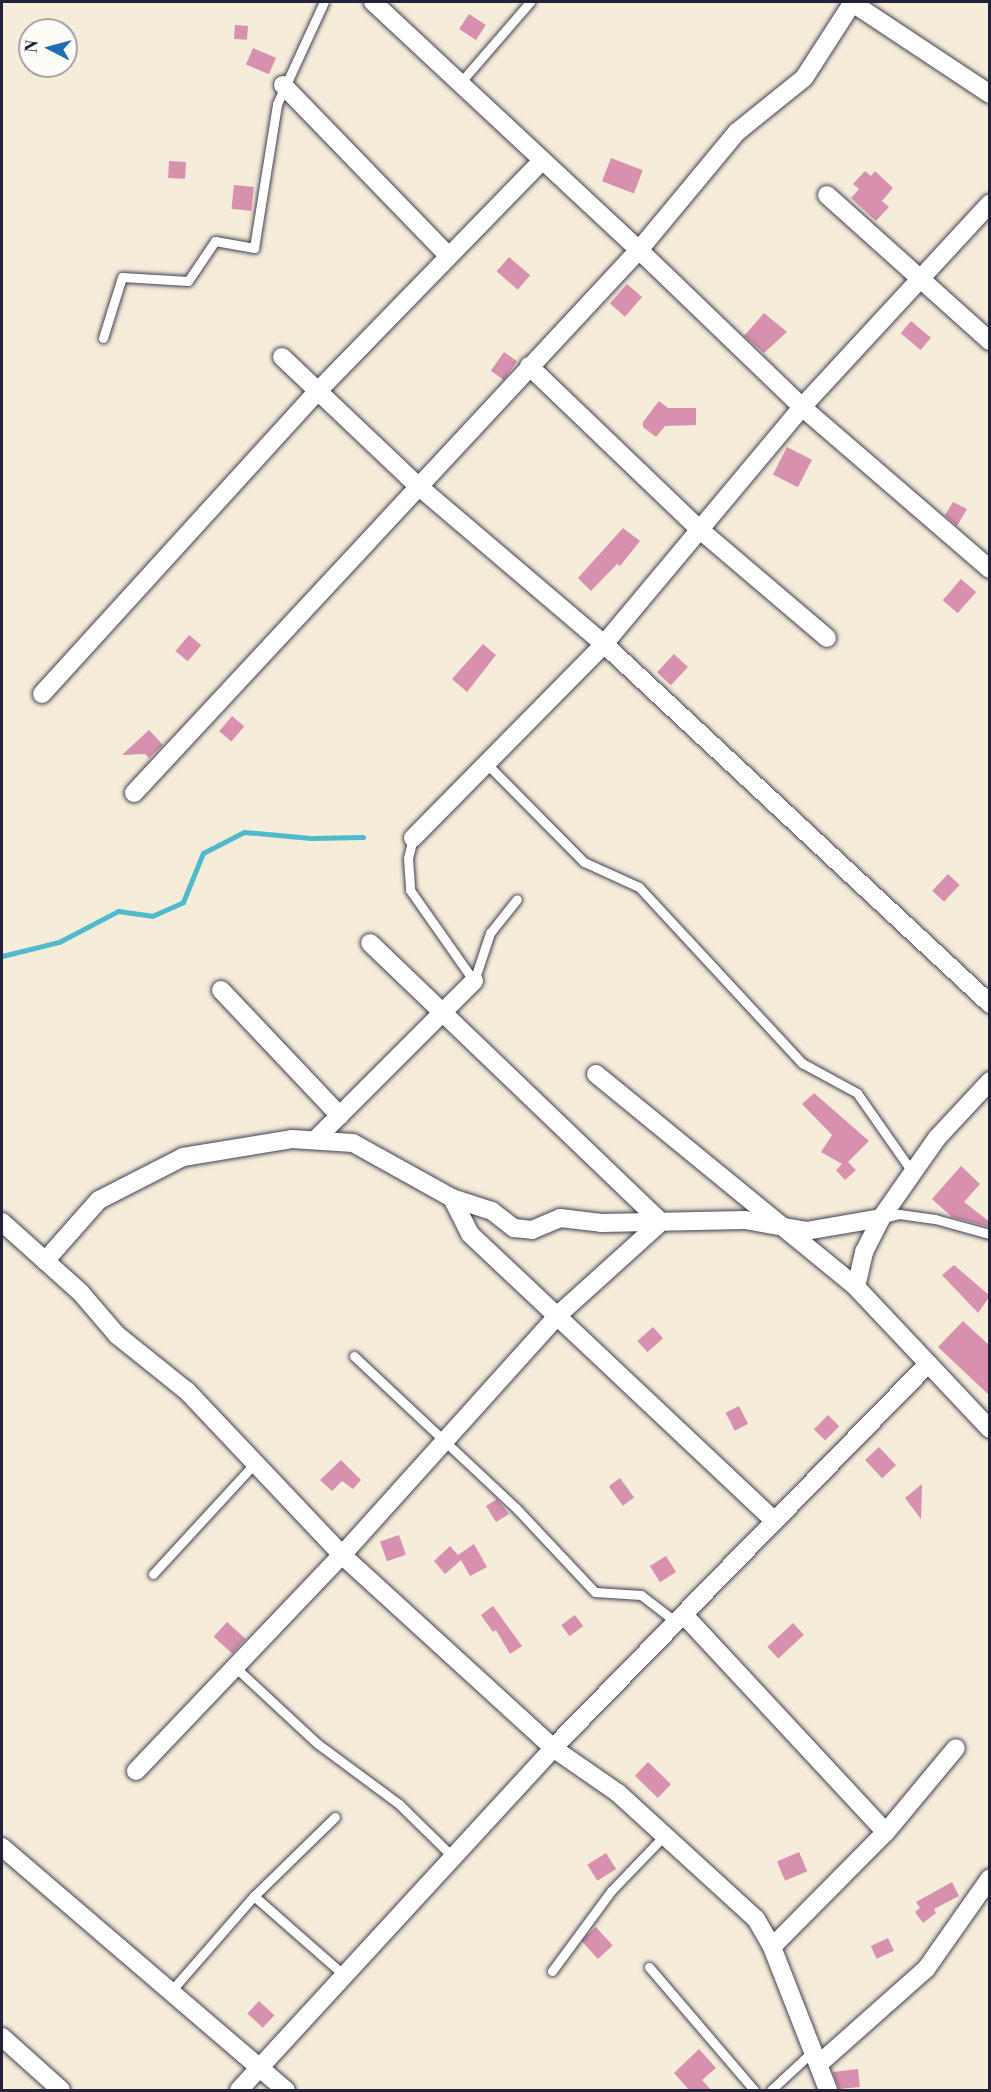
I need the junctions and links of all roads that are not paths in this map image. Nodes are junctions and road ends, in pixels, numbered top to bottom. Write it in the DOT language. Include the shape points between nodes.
graph roads {
  1 [pos="324,2"];
  2 [pos="373,2"];
  3 [pos="530,2"];
  4 [pos="852,2"];
  5 [pos="460,83"];
  6 [pos="283,85"];
  7 [pos="990,94"];
  8 [pos="543,160"];
  9 [pos="827,195"];
  10 [pos="990,203"];
  11 [pos="639,250"];
  12 [pos="449,256"];
  13 [pos="920,278"];
  14 [pos="104,338"];
  15 [pos="990,341"];
  16 [pos="282,357"];
  17 [pos="529,366"];
  18 [pos="318,391"];
  19 [pos="801,407"];
  20 [pos="417,485"];
  21 [pos="699,530"];
  22 [pos="990,569"];
  23 [pos="826,638"];
  24 [pos="604,644"];
  25 [pos="42,693"];
  26 [pos="486,763"];
  27 [pos="134,793"];
  28 [pos="413,838"];
  29 [pos="517,899"];
  30 [pos="370,943"];
  31 [pos="474,981"];
  32 [pos="221,990"];
  33 [pos="990,1004"];
  34 [pos="444,1013"];
  35 [pos="596,1074"];
  36 [pos="990,1081"];
  37 [pos="340,1116"];
  38 [pos="315,1140"];
  39 [pos="913,1173"];
  40 [pos="452,1198"];
  41 [pos="881,1218"];
  42 [pos="661,1221"];
  43 [pos="2,1222"];
  44 [pos="780,1229"];
  45 [pos="990,1234"];
  46 [pos="45,1261"];
  47 [pos="856,1287"];
  48 [pos="556,1316"];
  49 [pos="354,1356"];
  50 [pos="928,1364"];
  51 [pos="990,1429"];
  52 [pos="444,1440"];
  53 [pos="255,1463"];
  54 [pos="773,1521"];
  55 [pos="342,1555"];
  56 [pos="153,1574"];
  57 [pos="680,1618"];
  58 [pos="235,1667"];
  59 [pos="553,1748"];
  60 [pos="956,1748"];
  61 [pos="136,1771"];
  62 [pos="335,1816"];
  63 [pos="885,1832"];
  64 [pos="663,1837"];
  65 [pos="2,1847"];
  66 [pos="454,1858"];
  67 [pos="990,1878"];
  68 [pos="254,1896"];
  69 [pos="772,1947"];
  70 [pos="649,1967"];
  71 [pos="552,1971"];
  72 [pos="346,1977"];
  73 [pos="171,1991"];
  74 [pos="2,2037"];
  75 [pos="817,2056"];
  76 [pos="260,2066"];
  77 [pos="61,2091"];
  78 [pos="238,2091"];
  79 [pos="286,2091"];
  80 [pos="754,2091"];
  81 [pos="771,2091"];
  82 [pos="828,2091"];
  1 -- 6 [label="lane"];
  2 -- 5 [label="street"];
  3 -- 5 [label="lane"];
  4 -- 7 [label="street"];
  4 -- 11 [label="street" via="804,78 737,132"];
  5 -- 8 [label="street"];
  6 -- 12 [label="street"];
  6 -- 14 [label="lane" via="254,248 215,241 188,281 122,277"];
  8 -- 11 [label="street"];
  8 -- 12 [label="street"];
  9 -- 13 [label="street"];
  10 -- 13 [label="street"];
  11 -- 17 [label="street"];
  11 -- 19 [label="street"];
  12 -- 18 [label="street"];
  13 -- 15 [label="street"];
  13 -- 19 [label="street"];
  16 -- 18 [label="street"];
  17 -- 20 [label="street"];
  17 -- 21 [label="street"];
  18 -- 20 [label="street"];
  18 -- 25 [label="street"];
  19 -- 21 [label="street"];
  19 -- 22 [label="street"];
  20 -- 24 [label="street"];
  20 -- 27 [label="street"];
  21 -- 23 [label="street"];
  21 -- 24 [label="street"];
  24 -- 26 [label="street"];
  24 -- 33 [label="street"];
  26 -- 28 [label="street"];
  26 -- 39 [label="lane" via="584,862 639,887 802,1063 857,1094"];
  28 -- 31 [label="lane" via="408,858 410,890"];
  29 -- 31 [label="lane" via="490,933"];
  30 -- 34 [label="street"];
  31 -- 34 [label="street"];
  32 -- 37 [label="street"];
  34 -- 37 [label="street"];
  34 -- 42 [label="street"];
  35 -- 44 [label="street"];
  36 -- 39 [label="street" via="937,1138"];
  37 -- 38 [label="street"];
  38 -- 40 [label="street" via="352,1143"];
  38 -- 46 [label="street" via="292,1138 183,1157 99,1200"];
  39 -- 41 [label="street"];
  40 -- 42 [label="street" via="492,1211 514,1228 532,1230 560,1218 602,1223"];
  40 -- 48 [label="street" via="470,1234"];
  41 -- 44 [label="street" via="806,1231"];
  41 -- 45 [label="lane" via="911,1216"];
  41 -- 47 [label="street" via="864,1252"];
  42 -- 44 [label="street" via="745,1220"];
  42 -- 48 [label="street"];
  43 -- 46 [label="street"];
  44 -- 47 [label="street"];
  46 -- 53 [label="street" via="81,1293 117,1335 187,1391"];
  47 -- 50 [label="street"];
  48 -- 52 [label="street"];
  48 -- 54 [label="street"];
  49 -- 52 [label="lane"];
  50 -- 51 [label="street"];
  50 -- 54 [label="street"];
  52 -- 55 [label="street"];
  52 -- 57 [label="lane" via="516,1508 595,1592 641,1595"];
  53 -- 55 [label="street"];
  53 -- 56 [label="lane"];
  54 -- 57 [label="street"];
  55 -- 58 [label="street"];
  55 -- 59 [label="street"];
  57 -- 59 [label="street"];
  57 -- 63 [label="street"];
  58 -- 61 [label="street"];
  58 -- 66 [label="lane" via="318,1744 399,1804"];
  59 -- 64 [label="street" via="618,1794"];
  59 -- 66 [label="street"];
  60 -- 63 [label="street"];
  62 -- 68 [label="lane"];
  63 -- 69 [label="street"];
  64 -- 69 [label="street" via="756,1919"];
  64 -- 71 [label="lane" via="610,1891"];
  65 -- 73 [label="street"];
  66 -- 72 [label="street"];
  67 -- 75 [label="street" via="926,1969"];
  68 -- 72 [label="lane"];
  68 -- 73 [label="lane"];
  69 -- 75 [label="street"];
  70 -- 80 [label="lane"];
  72 -- 76 [label="street"];
  73 -- 76 [label="street"];
  74 -- 77 [label="street"];
  75 -- 81 [label="lane"];
  75 -- 82 [label="street"];
  76 -- 78 [label="street"];
  76 -- 79 [label="street"];
}
